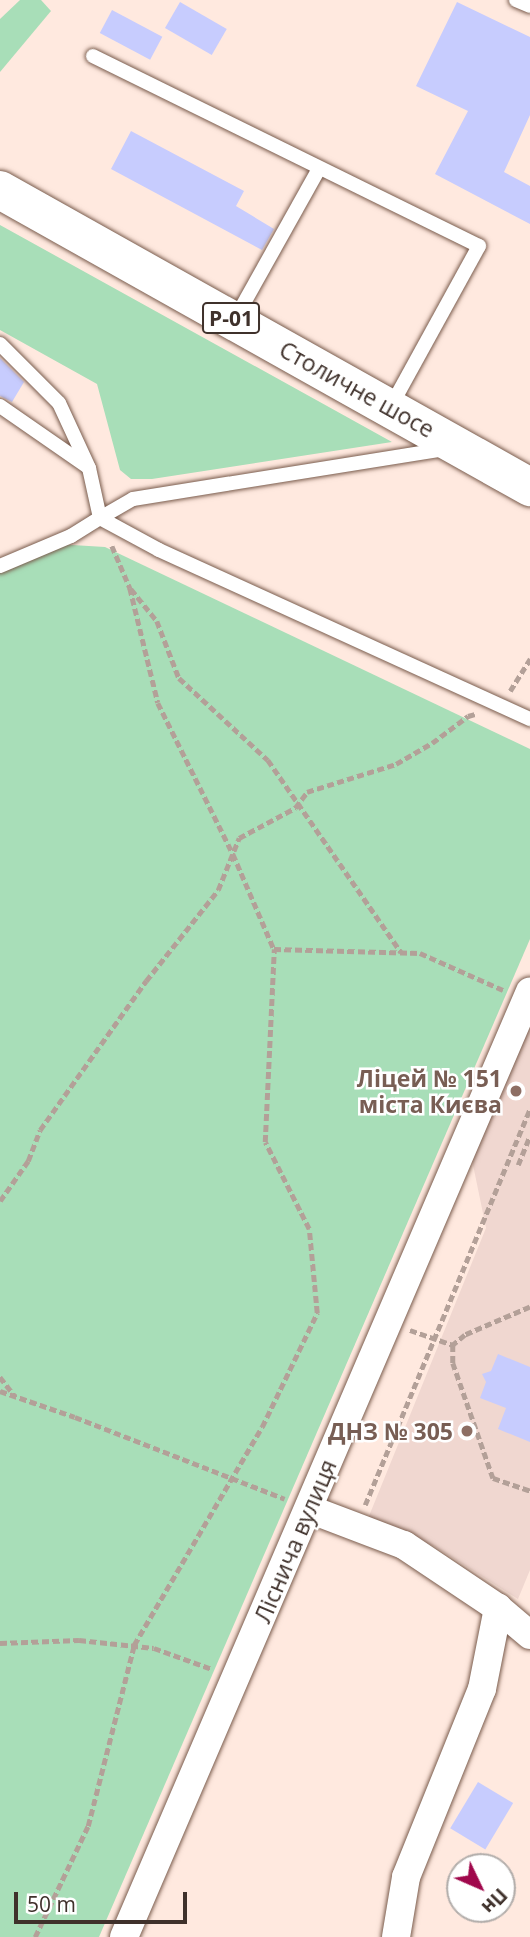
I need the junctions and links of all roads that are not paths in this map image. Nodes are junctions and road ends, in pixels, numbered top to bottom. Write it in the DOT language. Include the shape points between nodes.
graph roads {
  1 [pos="516,0"];
  2 [pos="530,6"];
  3 [pos="93,56"];
  4 [pos="319,169"];
  5 [pos="0,190"];
  6 [pos="235,320"];
  7 [pos="0,344"];
  8 [pos="0,405"];
  9 [pos="390,407"];
  10 [pos="461,446"];
  11 [pos="89,468"];
  12 [pos="530,487"];
  13 [pos="100,518"];
  14 [pos="0,566"];
  15 [pos="530,719"];
  16 [pos="528,995"];
  17 [pos="309,1509"];
  18 [pos="498,1608"];
  19 [pos="530,1635"];
  20 [pos="124,1937"];
  21 [pos="396,1937"];
  1 -- 2 [label="lane"];
  3 -- 4 [label="lane"];
  4 -- 6 [label="lane"];
  4 -- 9 [label="lane" via="479,246"];
  5 -- 6 [label="main road, Столичне шосе / Р-01"];
  6 -- 9 [label="main road, Столичне шосе / Р-01"];
  7 -- 11 [label="lane" via="59,403"];
  8 -- 11 [label="lane"];
  9 -- 10 [label="main road, Столичне шосе / Р-01"];
  10 -- 12 [label="main road, Столичне шосе / Р-01"];
  10 -- 13 [label="lane" via="134,499"];
  11 -- 13 [label="lane"];
  13 -- 14 [label="lane" via="71,536"];
  13 -- 15 [label="lane" via="159,550"];
  16 -- 17 [label="street, Ліснича вулиця"];
  17 -- 18 [label="street" via="404,1545"];
  17 -- 20 [label="street, Ліснича вулиця"];
  18 -- 19 [label="street"];
  18 -- 21 [label="street" via="482,1689 406,1877"];
}
